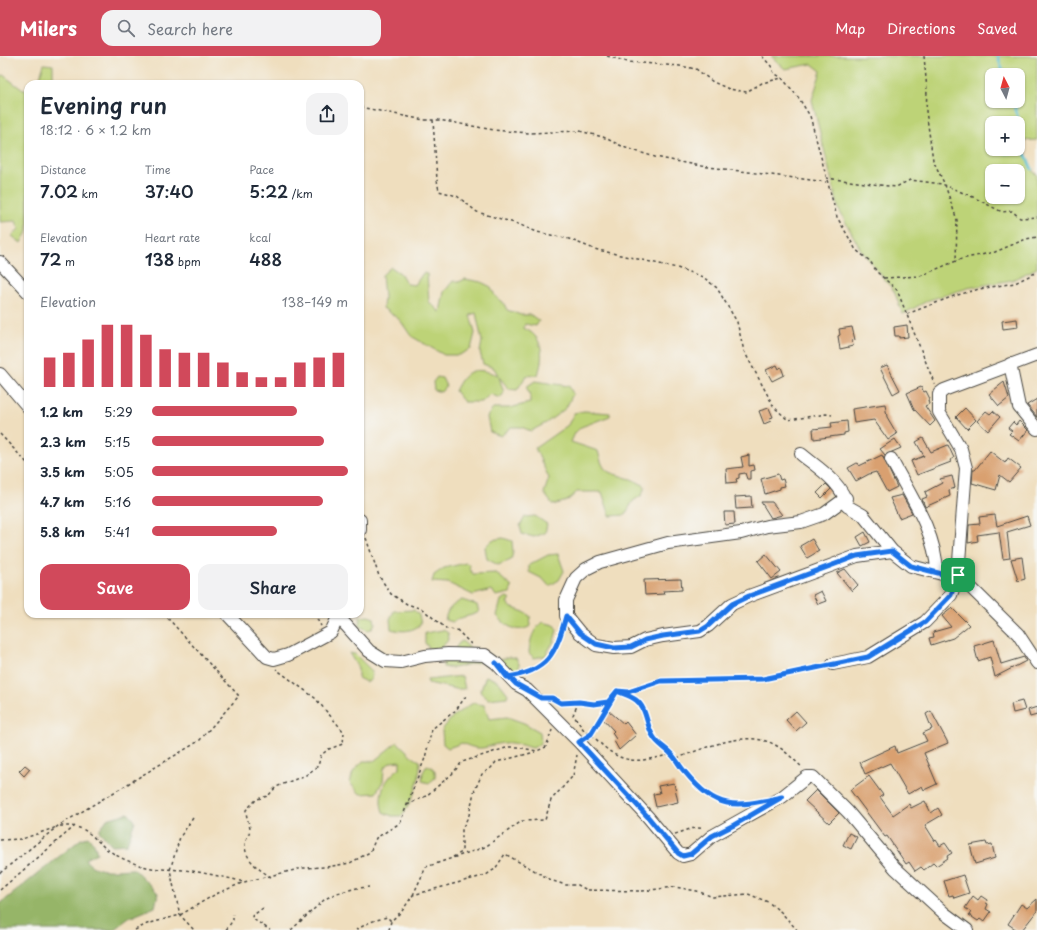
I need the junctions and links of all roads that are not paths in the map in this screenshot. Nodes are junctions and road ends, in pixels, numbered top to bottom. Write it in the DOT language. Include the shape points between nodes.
graph roads {
  1 [pos="0,262"];
  2 [pos="24,288"];
  3 [pos="1037,355"];
  4 [pos="1010,364"];
  5 [pos="0,374"];
  6 [pos="24,402"];
  7 [pos="1037,429"];
  8 [pos="801,454"];
  9 [pos="891,459"];
  10 [pos="846,498"];
  11 [pos="892,551"];
  12 [pos="937,572"];
  13 [pos="958,575"];
  14 [pos="231,618"];
  15 [pos="336,618"];
  16 [pos="339,618"];
  17 [pos="1037,663"];
  18 [pos="833,664"];
  19 [pos="967,930"];
  1 -- 2 [label="street"];
  3 -- 4 [label="street"];
  4 -- 7 [label="street" via="1019,407"];
  4 -- 13 [label="street" via="939,394 939,412 961,449 966,468"];
  5 -- 6 [label="street"];
  8 -- 10 [label="street" via="830,477"];
  9 -- 12 [label="street" via="929,534 937,561"];
  10 -- 11 [label="street" via="847,506 863,515"];
  10 -- 11 [label="street" via="824,514 802,522 662,544 600,562 576,578 566,600 566,616 580,633 596,644 614,648 631,647 645,640 700,631 732,604 749,596 857,556"];
  11 -- 12 [label="street" via="911,566"];
  12 -- 13 [label="street"];
  13 -- 17 [label="street" via="1018,634"];
  13 -- 18 [label="street" via="951,595 925,622 868,657"];
  14 -- 15 [label="street" via="266,657 272,658 288,655 331,632"];
  16 -- 19 [label="street" via="369,651 384,661 401,662 448,654 485,655 556,718 683,856 691,854 712,836 782,797 807,777 813,777 848,812 895,868 938,908"];
}
